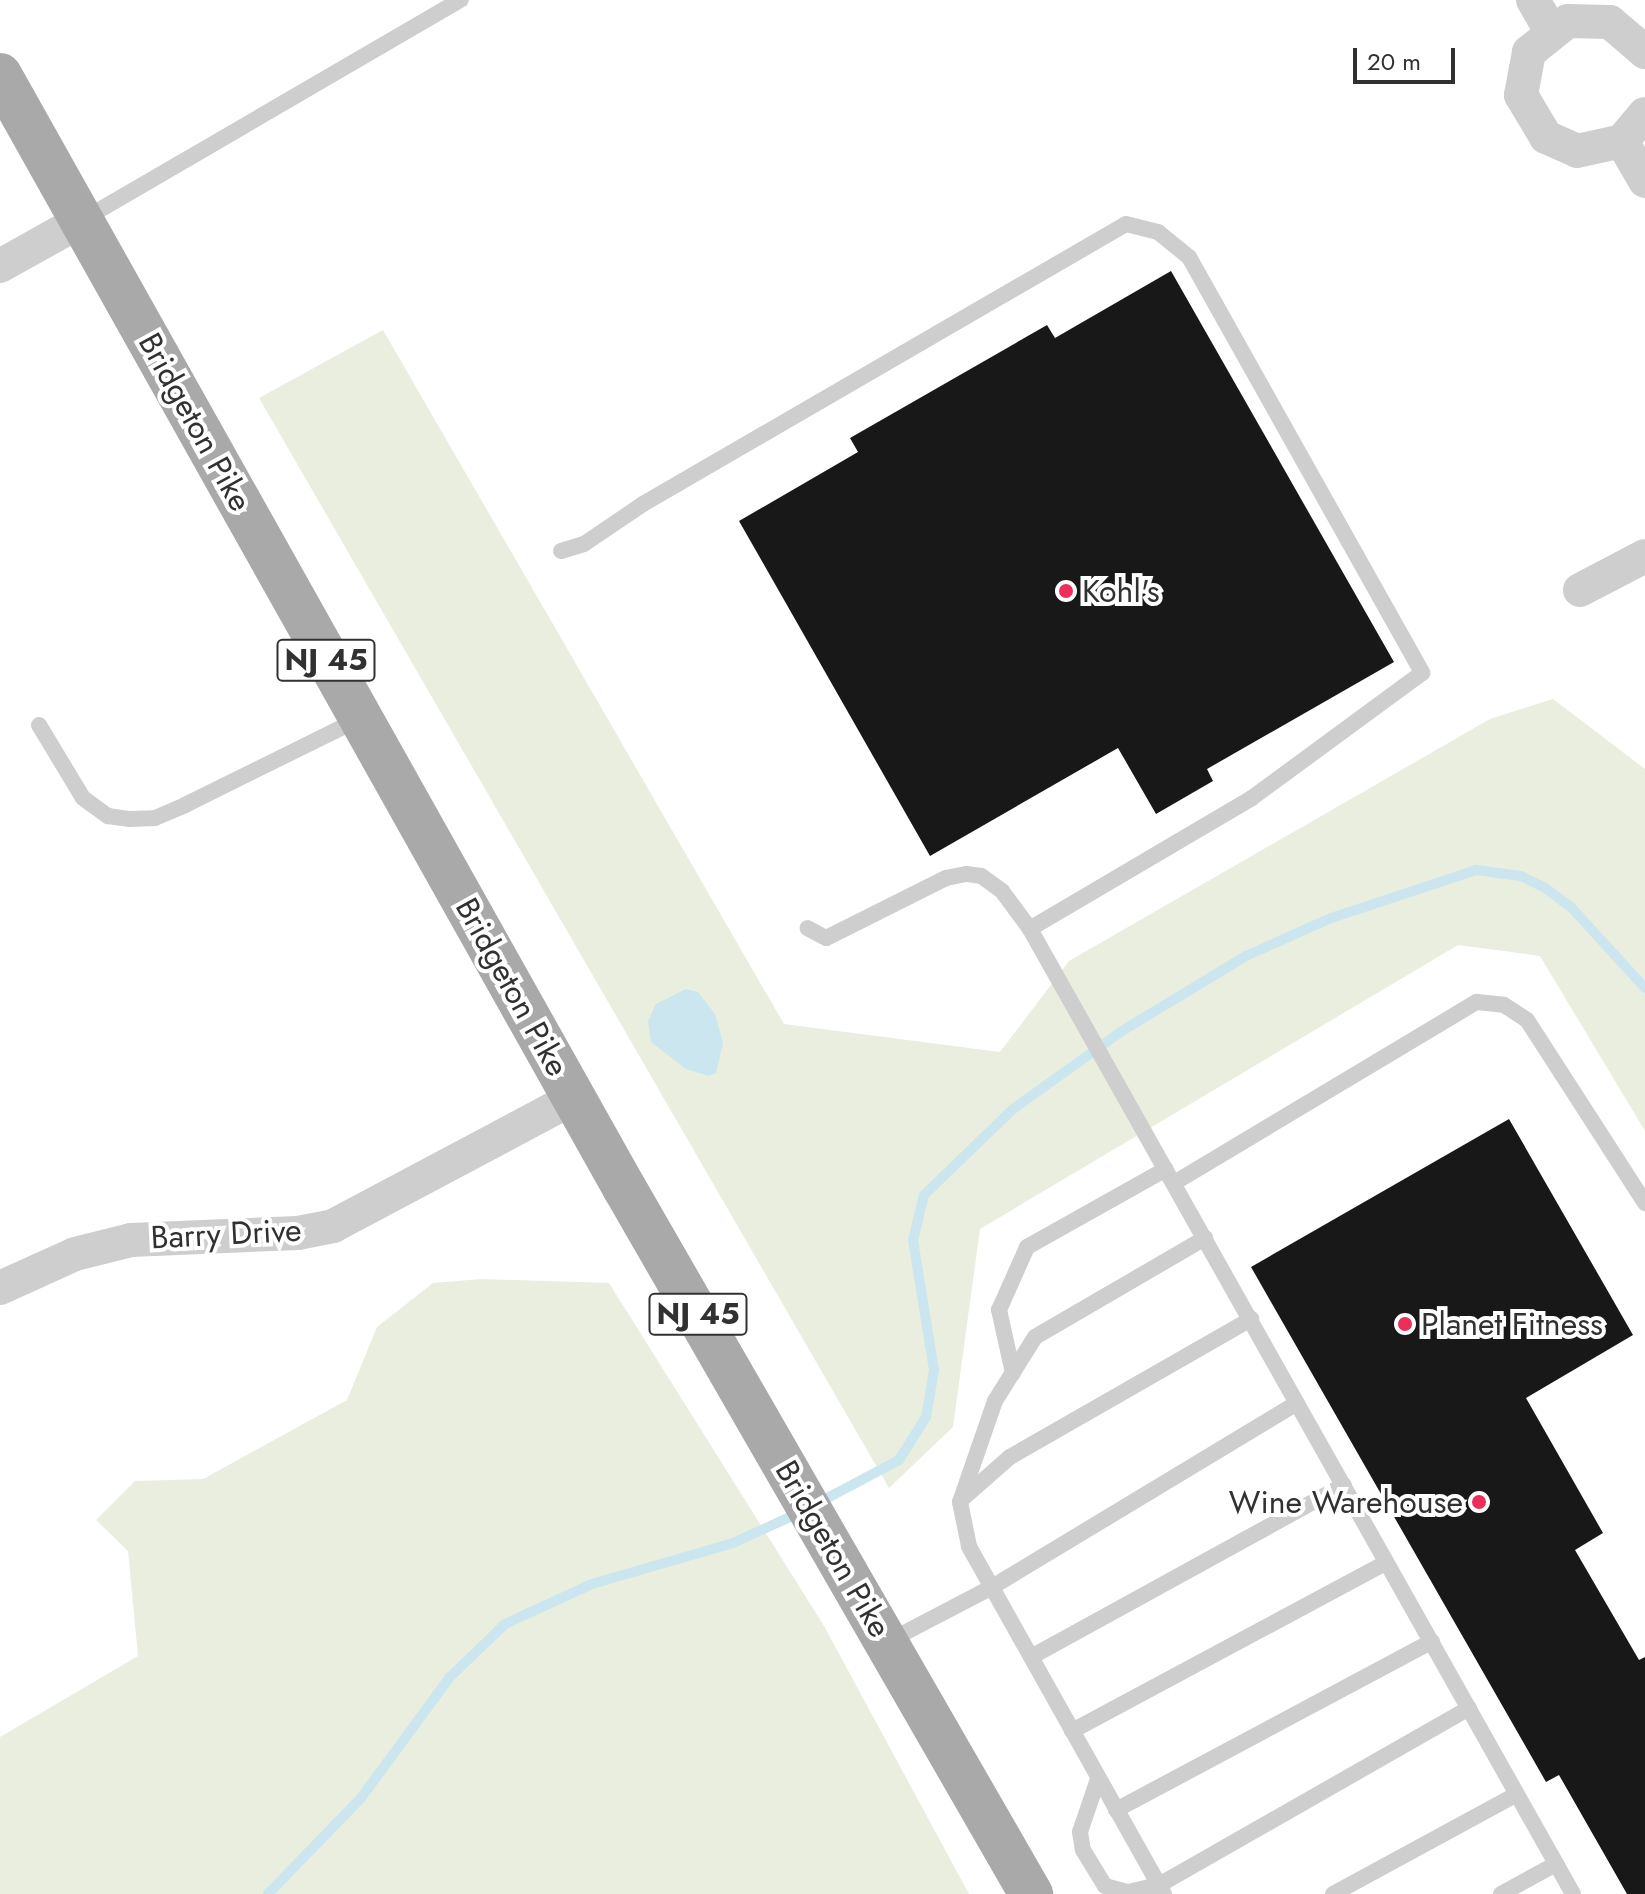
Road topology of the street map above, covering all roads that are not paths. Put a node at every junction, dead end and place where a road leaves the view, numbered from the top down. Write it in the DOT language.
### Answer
graph roads {
  1 [pos="461,0"];
  2 [pos="1533,0"];
  3 [pos="1550,30"];
  4 [pos="1645,52"];
  5 [pos="0,75"];
  6 [pos="1645,114"];
  7 [pos="1622,141"];
  8 [pos="1645,181"];
  9 [pos="84,219"];
  10 [pos="0,266"];
  11 [pos="561,551"];
  12 [pos="1645,556"];
  13 [pos="1580,590"];
  14 [pos="360,719"];
  15 [pos="39,725"];
  16 [pos="807,928"];
  17 [pos="1030,929"];
  18 [pos="574,1098"];
  19 [pos="1170,1176"];
  20 [pos="1645,1203"];
  21 [pos="1205,1238"];
  22 [pos="0,1288"];
  23 [pos="1251,1319"];
  24 [pos="1013,1373"];
  25 [pos="1297,1403"];
  26 [pos="1344,1485"];
  27 [pos="960,1502"];
  28 [pos="1385,1563"];
  29 [pos="992,1587"];
  30 [pos="1432,1641"];
  31 [pos="887,1642"];
  32 [pos="1031,1657"];
  33 [pos="1469,1708"];
  34 [pos="1072,1731"];
  35 [pos="1098,1779"];
  36 [pos="1517,1794"];
  37 [pos="1116,1810"];
  38 [pos="1556,1864"];
  39 [pos="1162,1889"];
  40 [pos="1031,1894"];
  41 [pos="1333,1894"];
  42 [pos="1501,1894"];
  43 [pos="1573,1894"];
  1 -- 9 [label="lane"];
  2 -- 3 [label="street"];
  3 -- 4 [label="street"];
  3 -- 7 [label="street"];
  5 -- 9 [label="main road, Bridgeton Pike / NJ 45"];
  6 -- 7 [label="street"];
  7 -- 8 [label="street"];
  9 -- 10 [label="street"];
  9 -- 14 [label="main road, Bridgeton Pike / NJ 45"];
  11 -- 17 [label="lane"];
  12 -- 13 [label="street"];
  14 -- 15 [label="lane"];
  14 -- 18 [label="main road, Bridgeton Pike / NJ 45"];
  16 -- 17 [label="lane"];
  17 -- 19 [label="lane"];
  18 -- 22 [label="street, Barry Drive"];
  18 -- 31 [label="main road, Bridgeton Pike / NJ 45"];
  19 -- 20 [label="lane"];
  19 -- 21 [label="lane"];
  19 -- 24 [label="lane"];
  21 -- 23 [label="lane"];
  21 -- 24 [label="lane"];
  23 -- 25 [label="lane"];
  23 -- 27 [label="lane"];
  24 -- 27 [label="lane"];
  25 -- 26 [label="lane"];
  25 -- 29 [label="lane"];
  26 -- 28 [label="lane"];
  26 -- 32 [label="lane"];
  27 -- 29 [label="lane"];
  28 -- 30 [label="lane"];
  28 -- 34 [label="lane"];
  29 -- 31 [label="lane"];
  29 -- 32 [label="lane"];
  30 -- 33 [label="lane"];
  30 -- 37 [label="lane"];
  31 -- 40 [label="main road, Bridgeton Pike / NJ 45"];
  32 -- 34 [label="lane"];
  33 -- 36 [label="lane"];
  33 -- 39 [label="lane"];
  34 -- 35 [label="lane"];
  35 -- 37 [label="lane"];
  35 -- 39 [label="lane"];
  36 -- 38 [label="lane"];
  36 -- 41 [label="lane"];
  37 -- 39 [label="lane"];
  38 -- 42 [label="lane"];
  38 -- 43 [label="lane"];
}
